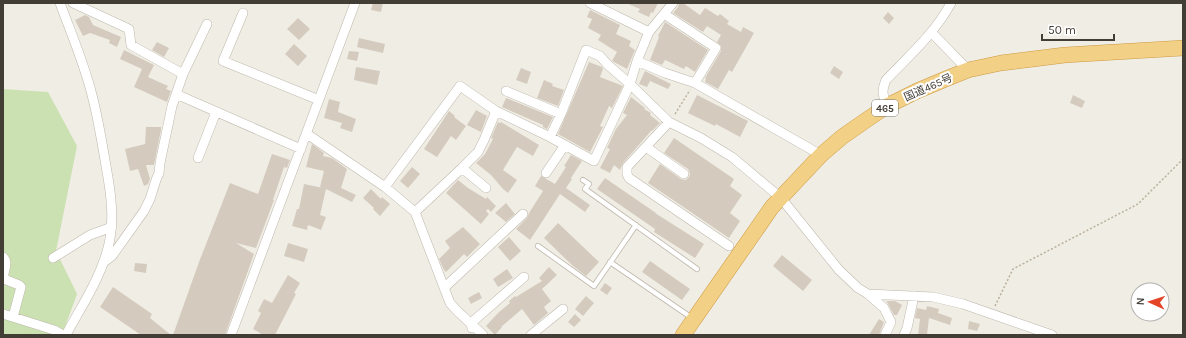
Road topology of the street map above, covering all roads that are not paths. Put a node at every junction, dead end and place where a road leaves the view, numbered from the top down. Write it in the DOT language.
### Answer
graph roads {
  1 [pos="60,3"];
  2 [pos="73,3"];
  3 [pos="355,3"];
  4 [pos="590,3"];
  5 [pos="673,3"];
  6 [pos="951,3"];
  7 [pos="603,6"];
  8 [pos="243,13"];
  9 [pos="664,14"];
  10 [pos="207,24"];
  11 [pos="649,32"];
  12 [pos="932,33"];
  13 [pos="1183,48"];
  14 [pos="637,61"];
  15 [pos="968,70"];
  16 [pos="183,74"];
  17 [pos="695,83"];
  18 [pos="630,84"];
  19 [pos="506,91"];
  20 [pos="176,94"];
  21 [pos="319,100"];
  22 [pos="887,106"];
  23 [pos="496,111"];
  24 [pos="216,112"];
  25 [pos="561,114"];
  26 [pos="669,122"];
  27 [pos="307,134"];
  28 [pos="550,137"];
  29 [pos="564,145"];
  30 [pos="646,147"];
  31 [pos="301,149"];
  32 [pos="821,155"];
  33 [pos="198,158"];
  34 [pos="462,168"];
  35 [pos="546,173"];
  36 [pos="684,174"];
  37 [pos="583,180"];
  38 [pos="385,187"];
  39 [pos="486,188"];
  40 [pos="781,198"];
  41 [pos="415,212"];
  42 [pos="523,214"];
  43 [pos="636,225"];
  44 [pos="112,227"];
  45 [pos="538,246"];
  46 [pos="729,246"];
  47 [pos="3,258"];
  48 [pos="53,258"];
  49 [pos="104,262"];
  50 [pos="610,262"];
  51 [pos="697,269"];
  52 [pos="524,277"];
  53 [pos="444,288"];
  54 [pos="868,294"];
  55 [pos="914,296"];
  56 [pos="563,309"];
  57 [pos="6,317"];
  58 [pos="694,319"];
  59 [pos="471,323"];
  60 [pos="63,335"];
  61 [pos="66,335"];
  62 [pos="231,335"];
  63 [pos="474,335"];
  64 [pos="483,335"];
  65 [pos="531,335"];
  66 [pos="683,335"];
  67 [pos="885,335"];
  68 [pos="904,335"];
  69 [pos="1052,335"];
  1 -- 44 [label="street"];
  2 -- 16 [label="street"];
  3 -- 21 [label="street"];
  4 -- 7 [label="street"];
  5 -- 9 [label="street"];
  6 -- 12 [label="street"];
  7 -- 11 [label="street"];
  8 -- 21 [label="street"];
  9 -- 11 [label="street"];
  9 -- 17 [label="street"];
  10 -- 16 [label="street"];
  11 -- 14 [label="street"];
  12 -- 15 [label="street"];
  12 -- 22 [label="street"];
  13 -- 15 [label="highway, 国道465号 / 465"];
  14 -- 17 [label="street"];
  14 -- 18 [label="street"];
  15 -- 22 [label="highway, 国道465号 / 465"];
  16 -- 20 [label="street"];
  17 -- 32 [label="street"];
  18 -- 25 [label="street"];
  18 -- 26 [label="street"];
  18 -- 29 [label="street"];
  19 -- 25 [label="street"];
  20 -- 24 [label="street"];
  20 -- 49 [label="street"];
  21 -- 27 [label="street"];
  22 -- 32 [label="highway, 国道465号 / 465"];
  23 -- 28 [label="street"];
  23 -- 34 [label="street"];
  23 -- 38 [label="street"];
  24 -- 31 [label="street"];
  24 -- 33 [label="street"];
  25 -- 28 [label="street"];
  26 -- 30 [label="street"];
  26 -- 40 [label="street"];
  27 -- 31 [label="street"];
  27 -- 38 [label="street"];
  28 -- 29 [label="street"];
  29 -- 35 [label="street"];
  30 -- 36 [label="street"];
  30 -- 46 [label="street"];
  31 -- 62 [label="street"];
  32 -- 40 [label="highway, 国道465号 / 465"];
  34 -- 39 [label="street"];
  34 -- 41 [label="street"];
  37 -- 43 [label="lane"];
  38 -- 41 [label="street"];
  40 -- 54 [label="street"];
  40 -- 58 [label="highway, 国道465号 / 465"];
  41 -- 53 [label="street"];
  42 -- 53 [label="street"];
  43 -- 50 [label="lane"];
  43 -- 51 [label="lane"];
  44 -- 48 [label="street"];
  44 -- 49 [label="street"];
  45 -- 50 [label="lane"];
  47 -- 57 [label="street"];
  49 -- 61 [label="street"];
  50 -- 58 [label="lane"];
  52 -- 59 [label="street"];
  53 -- 59 [label="street"];
  54 -- 55 [label="street"];
  54 -- 67 [label="street"];
  55 -- 68 [label="street"];
  55 -- 69 [label="street"];
  56 -- 65 [label="street"];
  57 -- 60 [label="street"];
  58 -- 66 [label="highway, 国道465号 / 465"];
  59 -- 63 [label="street"];
  59 -- 64 [label="street"];
}
